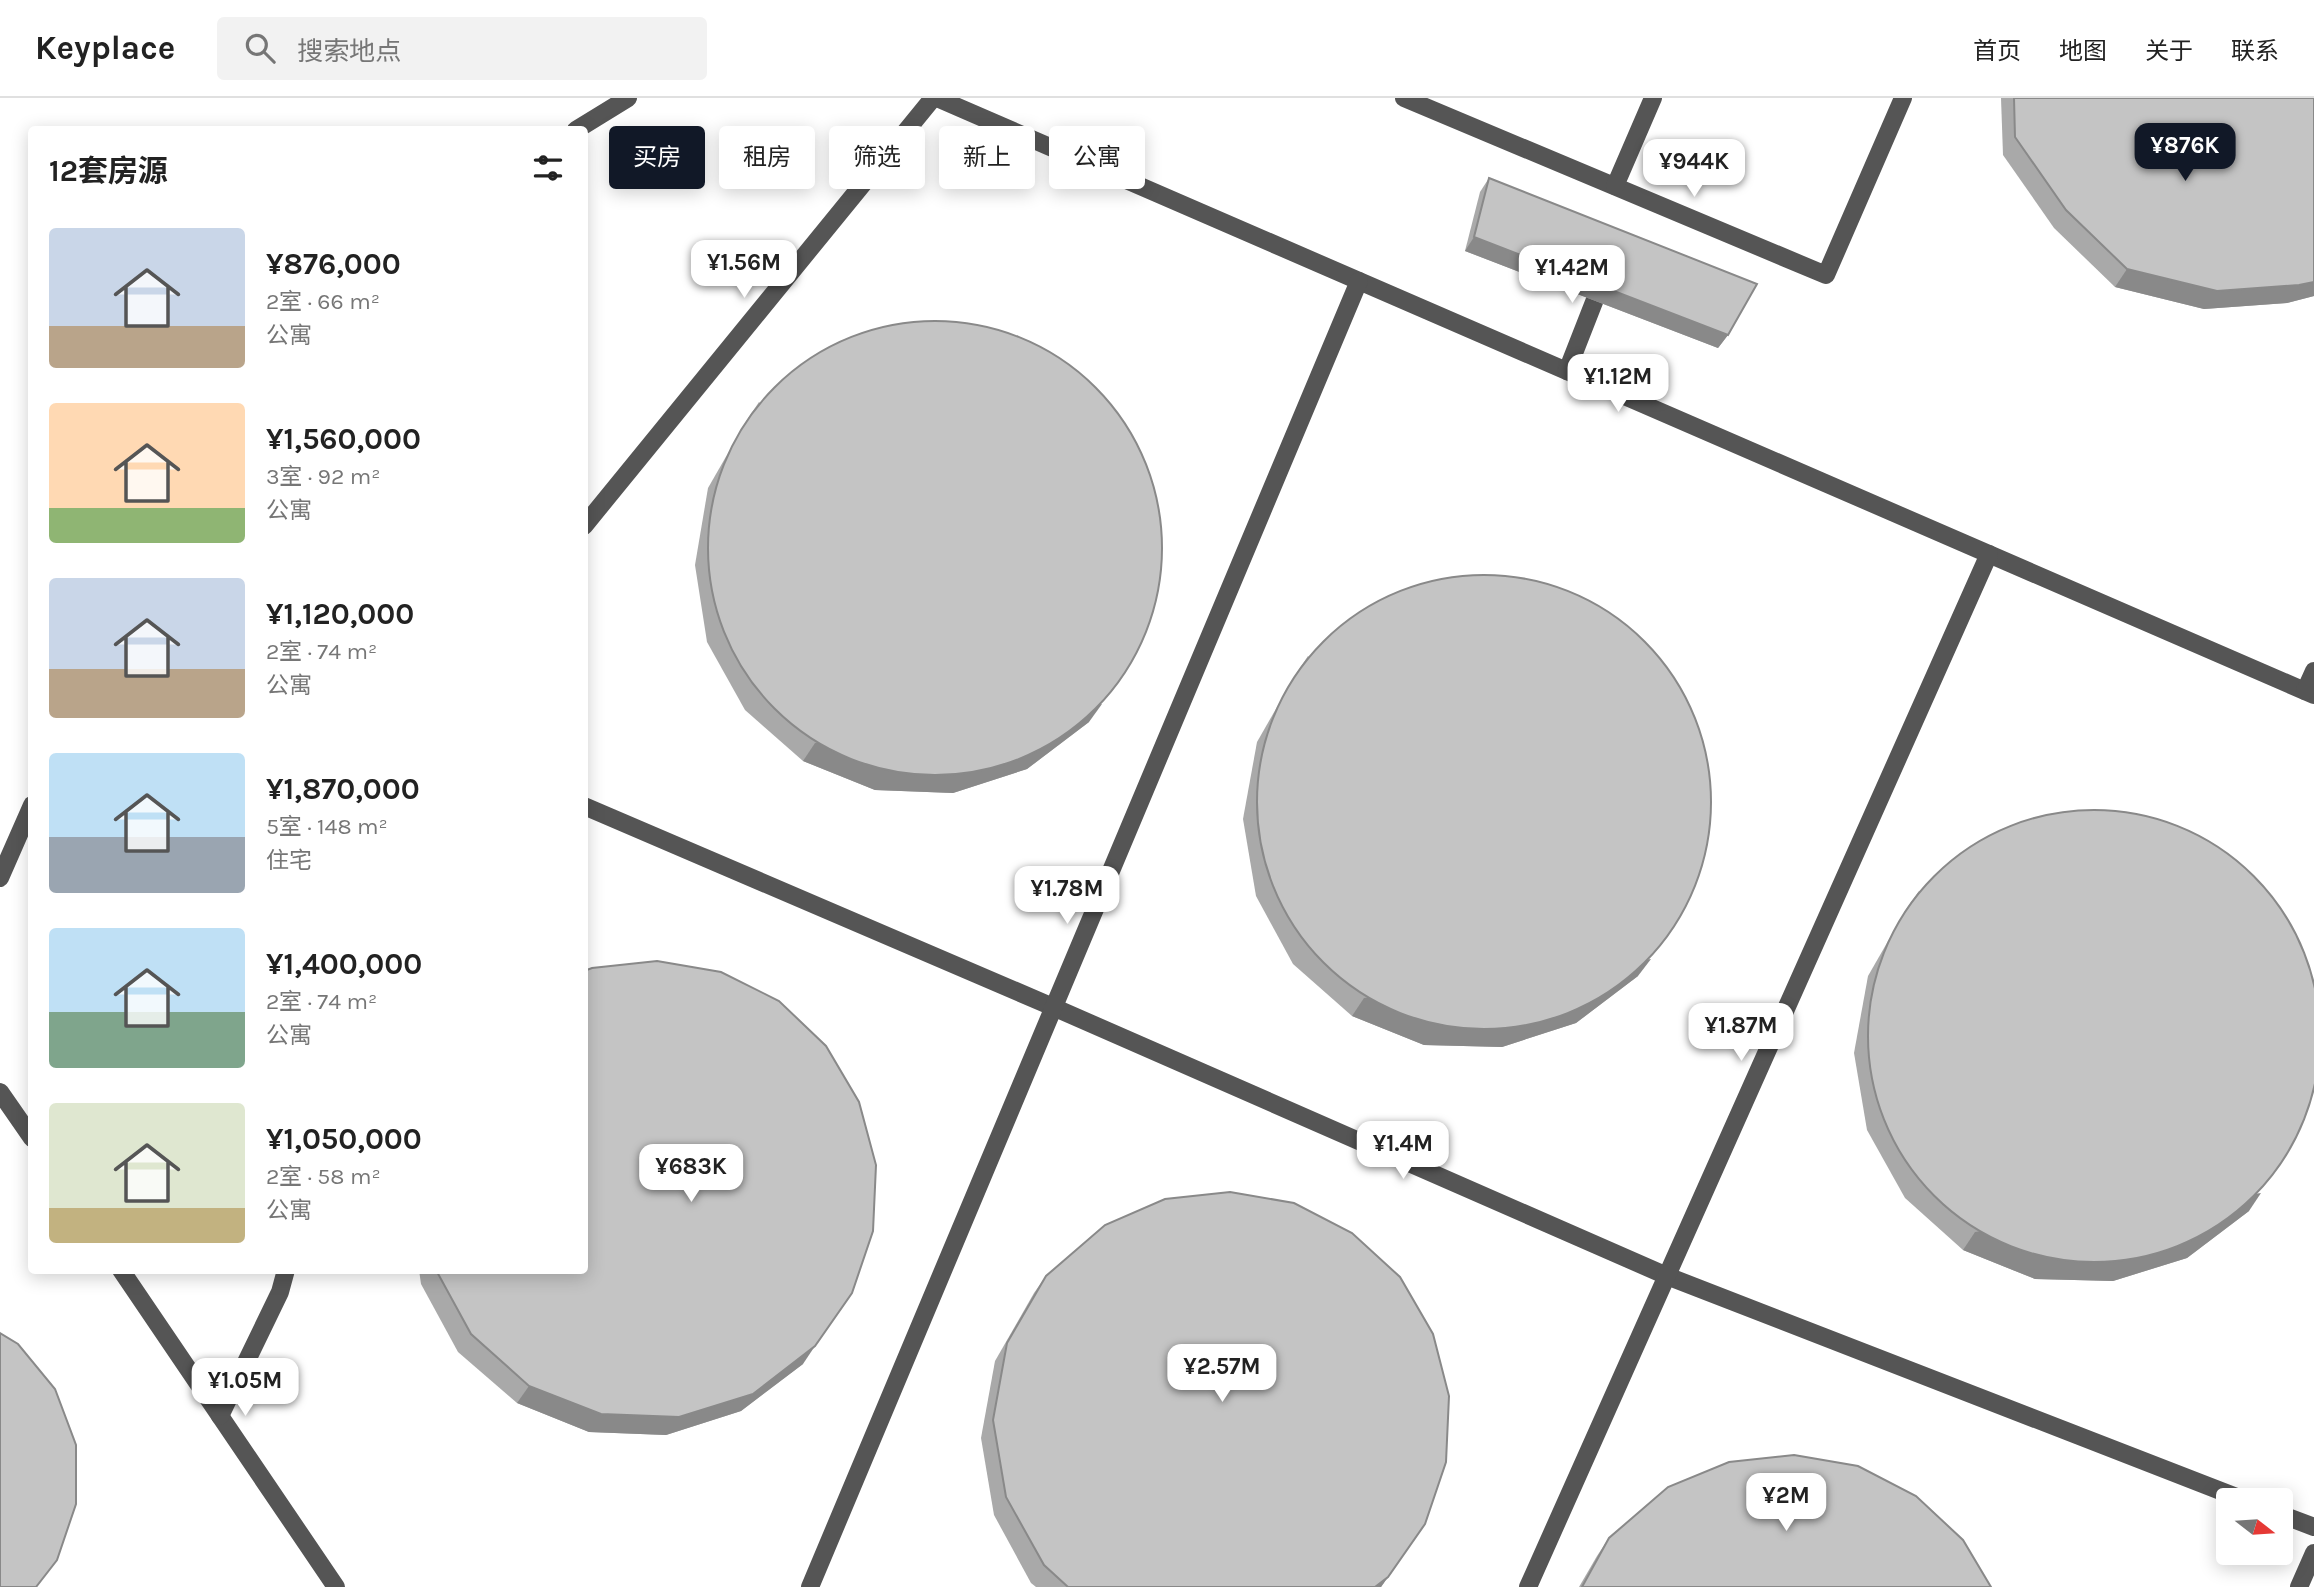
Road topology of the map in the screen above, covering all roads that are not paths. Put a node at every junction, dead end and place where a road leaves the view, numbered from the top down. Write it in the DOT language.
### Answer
graph roads {
  1 [pos="628,98"];
  2 [pos="935,98"];
  3 [pos="1404,98"];
  4 [pos="1653,98"];
  5 [pos="1903,98"];
  6 [pos="582,126"];
  7 [pos="1615,186"];
  8 [pos="1605,273"];
  9 [pos="1359,281"];
  10 [pos="1567,371"];
  11 [pos="588,521"];
  12 [pos="1989,554"];
  13 [pos="2314,671"];
  14 [pos="2309,693"];
  15 [pos="588,808"];
  16 [pos="28,813"];
  17 [pos="0,878"];
  18 [pos="1053,1007"];
  19 [pos="0,1092"];
  20 [pos="28,1132"];
  21 [pos="124,1274"];
  22 [pos="285,1274"];
  23 [pos="1667,1276"];
  24 [pos="220,1416"];
  25 [pos="2216,1489"];
  26 [pos="2293,1519"];
  27 [pos="2314,1527"];
  28 [pos="2314,1553"];
  29 [pos="336,1587"];
  30 [pos="810,1587"];
  31 [pos="1528,1587"];
  32 [pos="2299,1587"];
  1 -- 6 [label="street"];
  2 -- 9 [label="street"];
  2 -- 11 [label="street"];
  3 -- 7 [label="street"];
  4 -- 7 [label="street"];
  5 -- 7 [label="street"];
  8 -- 10 [label="street"];
  9 -- 10 [label="street"];
  9 -- 18 [label="street"];
  10 -- 12 [label="street"];
  12 -- 14 [label="street"];
  12 -- 23 [label="street"];
  13 -- 14 [label="street"];
  15 -- 18 [label="street"];
  16 -- 17 [label="street"];
  18 -- 23 [label="street"];
  18 -- 30 [label="street"];
  19 -- 20 [label="street"];
  21 -- 24 [label="street"];
  22 -- 24 [label="street"];
  23 -- 25 [label="street"];
  23 -- 31 [label="street"];
  24 -- 29 [label="street"];
  26 -- 27 [label="street"];
  28 -- 32 [label="street"];
}
